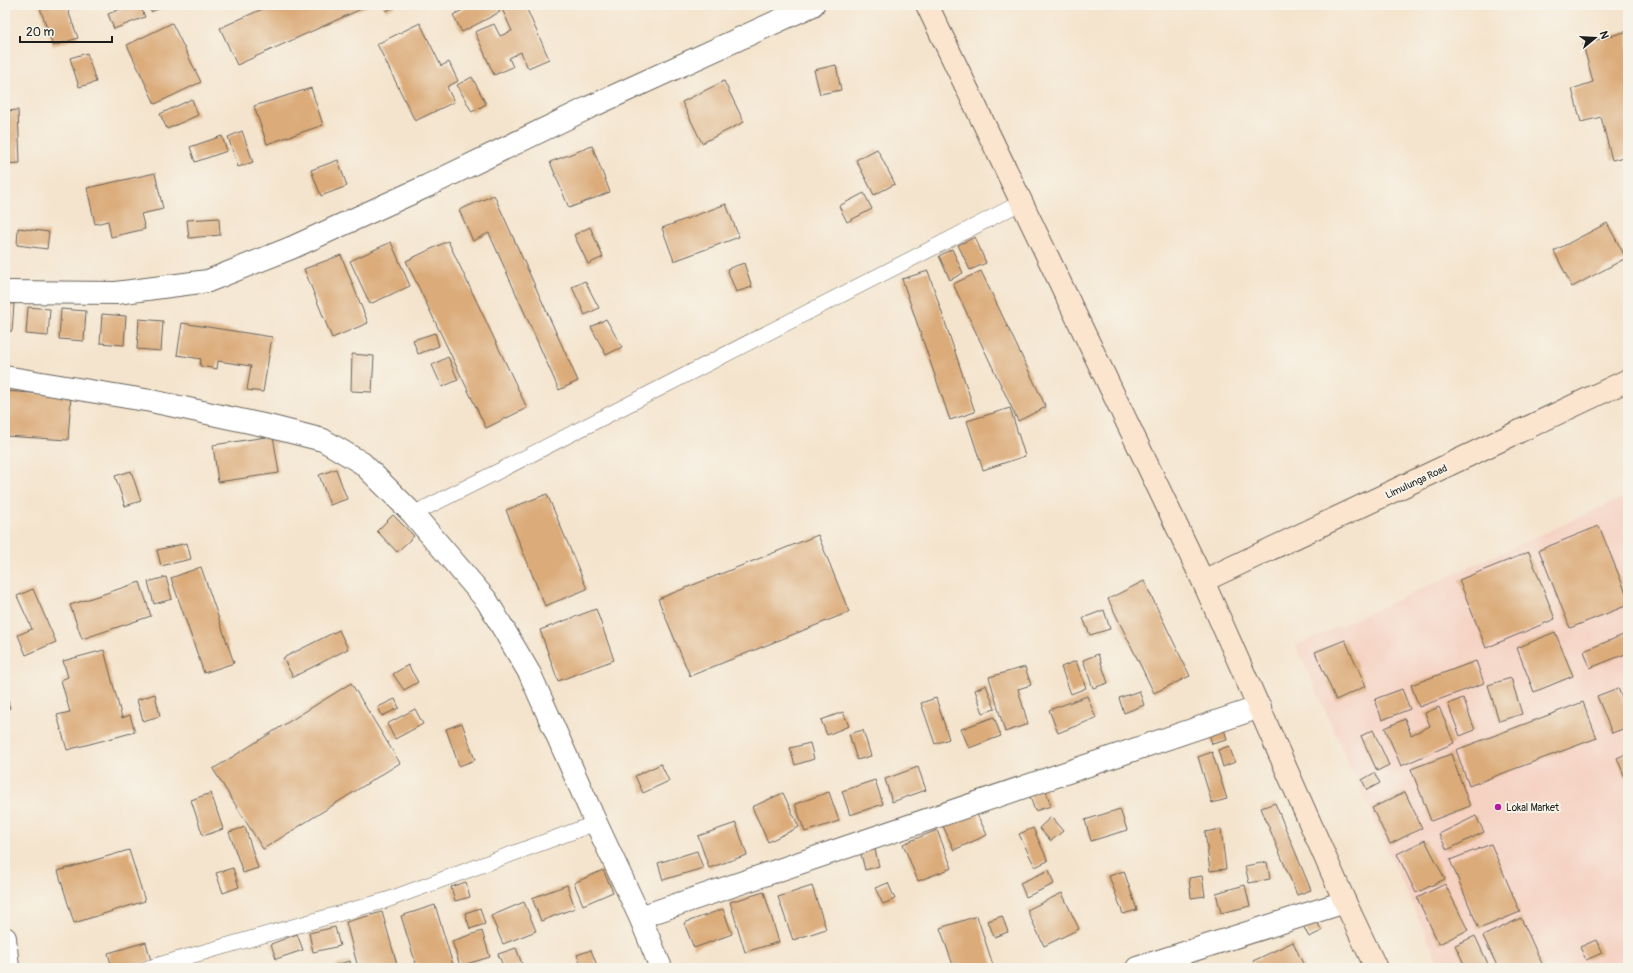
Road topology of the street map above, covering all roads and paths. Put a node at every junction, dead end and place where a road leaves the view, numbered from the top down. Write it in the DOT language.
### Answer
graph roads {
  1 [pos="813,5"];
  2 [pos="927,5"];
  3 [pos="1022,202"];
  4 [pos="5,292"];
  5 [pos="5,377"];
  6 [pos="1628,380"];
  7 [pos="413,514"];
  8 [pos="1203,581"];
  9 [pos="1260,707"];
  10 [pos="596,823"];
  11 [pos="1345,902"];
  12 [pos="640,917"];
  13 [pos="5,938"];
  14 [pos="8,968"];
  15 [pos="148,968"];
  16 [pos="661,968"];
  17 [pos="1137,968"];
  18 [pos="1376,968"];
  1 -- 4 [label="street"];
  2 -- 3 [label="main road"];
  3 -- 7 [label="lane"];
  3 -- 8 [label="main road"];
  5 -- 7 [label="street"];
  6 -- 8 [label="main road, Limulunga Road"];
  7 -- 10 [label="street"];
  8 -- 9 [label="main road"];
  9 -- 11 [label="main road"];
  9 -- 12 [label="street"];
  10 -- 12 [label="street"];
  10 -- 15 [label="lane"];
  11 -- 17 [label="street"];
  11 -- 18 [label="main road"];
  12 -- 16 [label="street"];
  13 -- 14 [label="street"];
}
